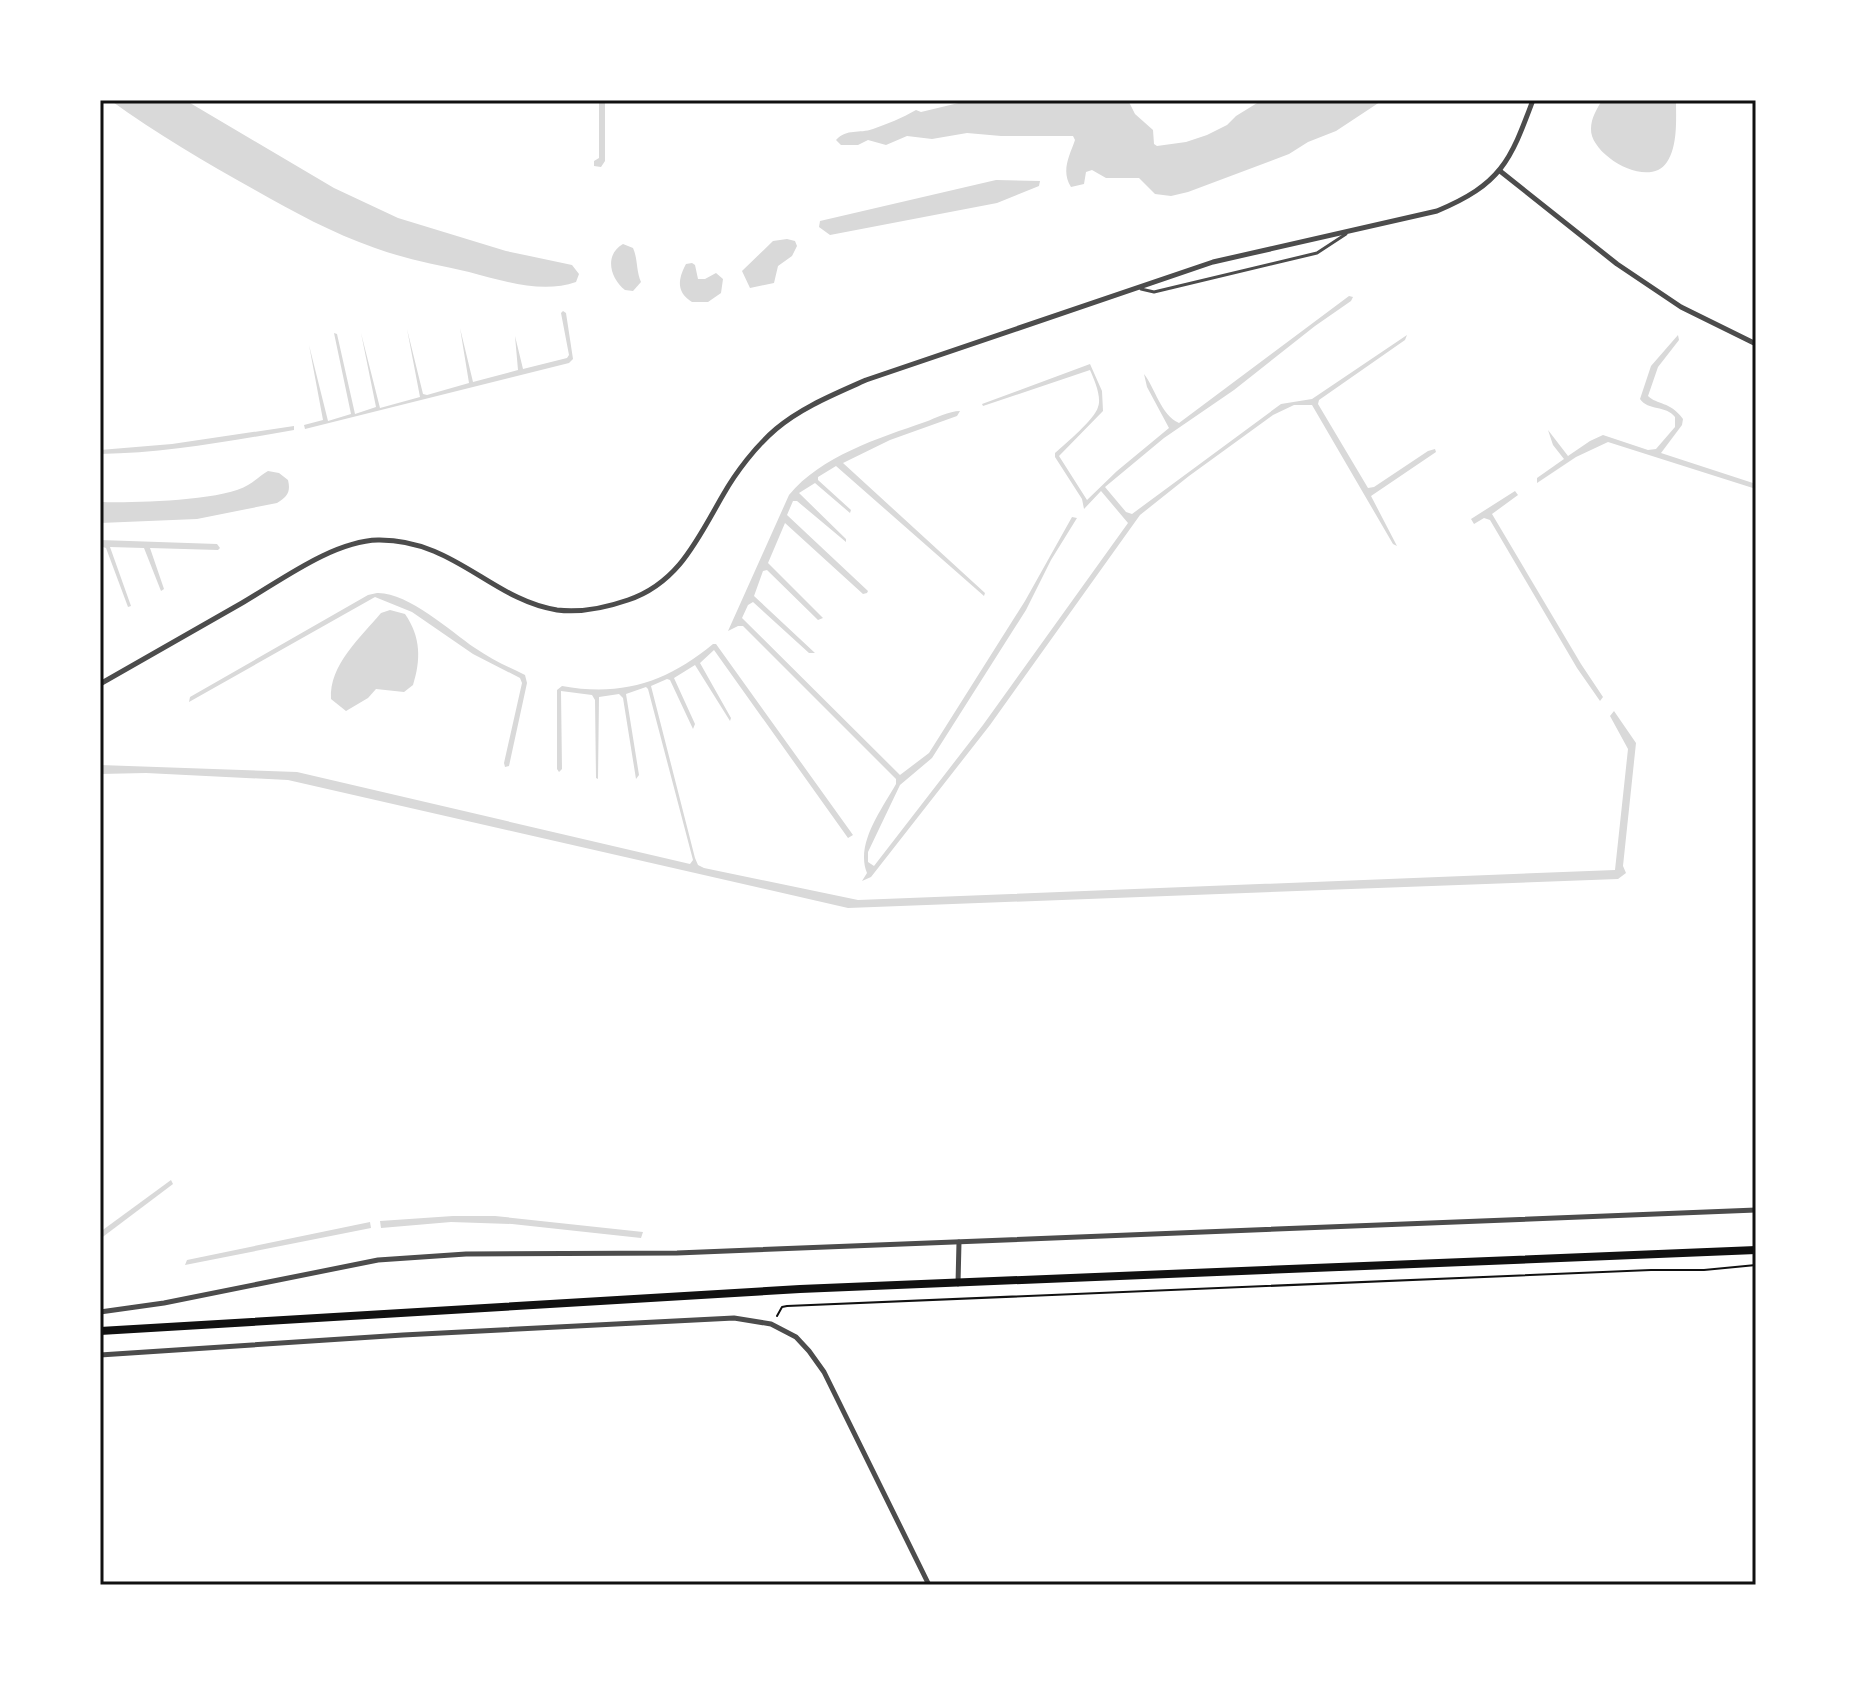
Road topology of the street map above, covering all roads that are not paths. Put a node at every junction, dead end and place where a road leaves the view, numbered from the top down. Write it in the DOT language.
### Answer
graph roads {
  1 [pos="1533,100"];
  2 [pos="1500,171"];
  3 [pos="1353,229"];
  4 [pos="1138,287"];
  5 [pos="1756,344"];
  6 [pos="100,684"];
  7 [pos="1756,1210"];
  8 [pos="959,1242"];
  9 [pos="1756,1250"];
  10 [pos="958,1284"];
  11 [pos="100,1312"];
  12 [pos="100,1331"];
  13 [pos="100,1355"];
  14 [pos="929,1585"];
  1 -- 2 [label="street"];
  2 -- 3 [label="street"];
  2 -- 5 [label="street"];
  3 -- 4 [label="street"];
  3 -- 4 [label="lane"];
  4 -- 6 [label="street"];
  7 -- 8 [label="street"];
  8 -- 10 [label="street"];
  8 -- 11 [label="street"];
  9 -- 10 [label="main road"];
  10 -- 12 [label="main road"];
  13 -- 14 [label="street"];
}
